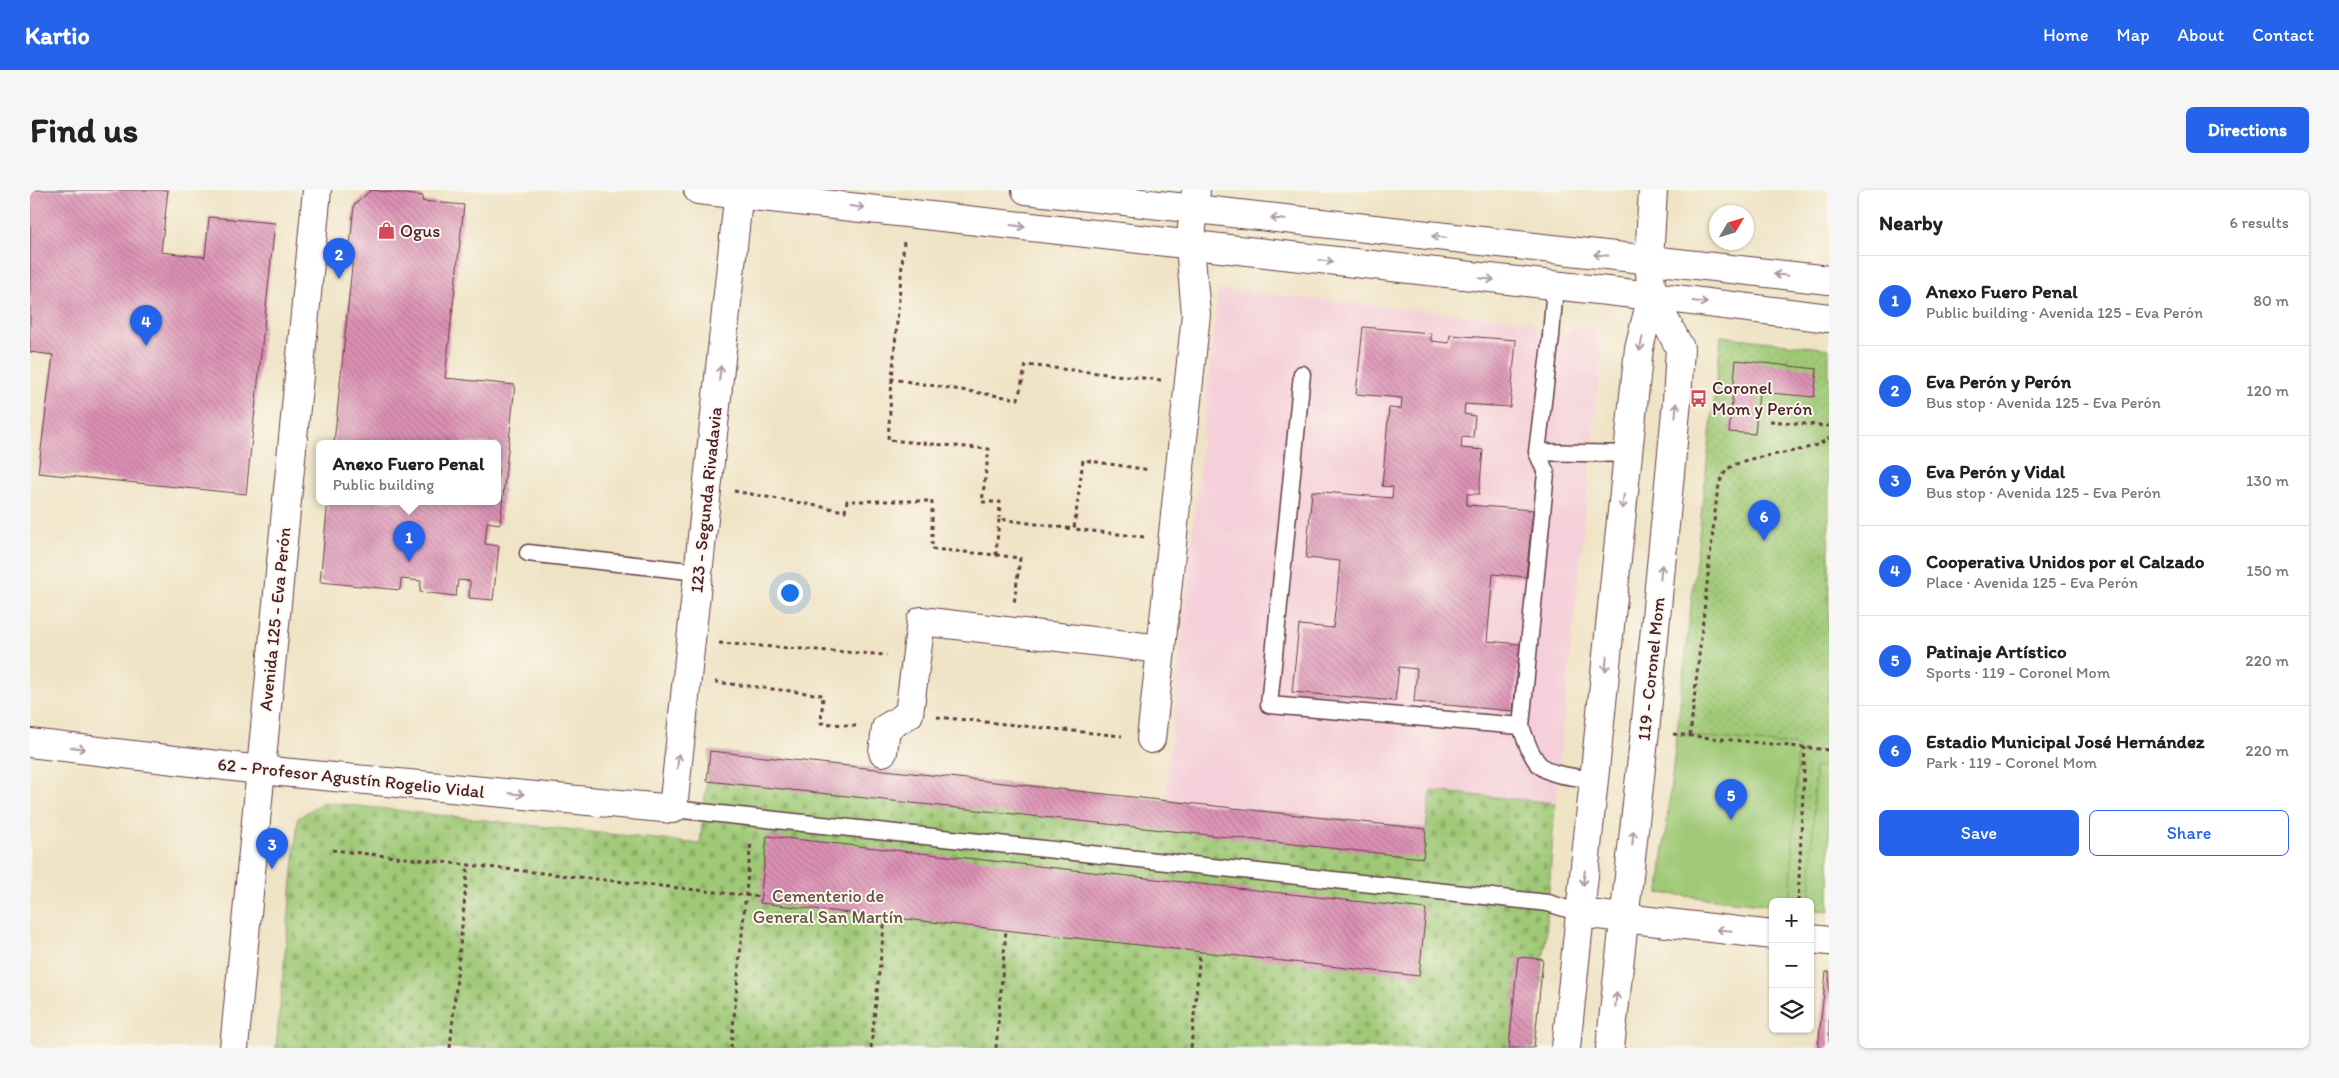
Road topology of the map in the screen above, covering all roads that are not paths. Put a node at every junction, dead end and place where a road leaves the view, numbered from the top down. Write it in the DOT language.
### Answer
graph roads {
  1 [pos="317,190"];
  2 [pos="698,190"];
  3 [pos="1026,190"];
  4 [pos="1654,190"];
  5 [pos="739,192"];
  6 [pos="1195,200"];
  7 [pos="1190,246"];
  8 [pos="1649,260"];
  9 [pos="1829,280"];
  10 [pos="1555,286"];
  11 [pos="1652,296"];
  12 [pos="1829,318"];
  13 [pos="1302,374"];
  14 [pos="1537,452"];
  15 [pos="1628,454"];
  16 [pos="528,553"];
  17 [pos="698,572"];
  18 [pos="1161,649"];
  19 [pos="1521,726"];
  20 [pos="893,731"];
  21 [pos="1151,739"];
  22 [pos="30,743"];
  23 [pos="260,770"];
  24 [pos="1594,780"];
  25 [pos="673,809"];
  26 [pos="1580,913"];
  27 [pos="1624,919"];
  28 [pos="1769,935"];
  29 [pos="1814,939"];
  30 [pos="1829,941"];
  31 [pos="234,1048"];
  32 [pos="1566,1048"];
  33 [pos="1610,1048"];
  1 -- 23 [label="main road, Avenida 125 - Eva Perón"];
  2 -- 5 [label="main road"];
  3 -- 6 [label="main road"];
  4 -- 8 [label="main road, 119 - Coronel Mom"];
  5 -- 7 [label="main road, one-way"];
  17 -- 5 [label="main road, 123 - Segunda Rivadavia, one-way"];
  6 -- 7 [label="main road"];
  8 -- 6 [label="main road, one-way"];
  7 -- 10 [label="main road, one-way"];
  7 -- 18 [label="main road"];
  9 -- 8 [label="main road, one-way"];
  8 -- 11 [label="main road, 119 - Coronel Mom"];
  10 -- 11 [label="main road"];
  10 -- 14 [label="lane"];
  11 -- 12 [label="main road, one-way"];
  11 -- 15 [label="main road, 119 - Coronel Mom, one-way"];
  27 -- 11 [label="main road, 119 - Coronel Mom, one-way"];
  13 -- 19 [label="lane"];
  14 -- 15 [label="lane"];
  14 -- 19 [label="lane"];
  15 -- 24 [label="main road, 119 - Coronel Mom, one-way"];
  16 -- 17 [label="lane"];
  25 -- 17 [label="main road, 123 - Segunda Rivadavia, one-way"];
  18 -- 20 [label="main road"];
  18 -- 21 [label="main road"];
  19 -- 24 [label="lane"];
  22 -- 23 [label="main road, 62 - Profesor Agustín Rogelio Vidal, one-way"];
  23 -- 25 [label="main road, 62 - Profesor Agustín Rogelio Vidal, one-way"];
  23 -- 31 [label="main road, Avenida 125 - Eva Perón"];
  24 -- 26 [label="main road, 119 - Coronel Mom, one-way"];
  25 -- 26 [label="lane"];
  26 -- 27 [label="main road"];
  26 -- 32 [label="main road, 119 - Coronel Mom"];
  28 -- 27 [label="main road, one-way"];
  33 -- 27 [label="main road, 119 - Coronel Mom, one-way"];
  29 -- 30 [label="main road"];
}
